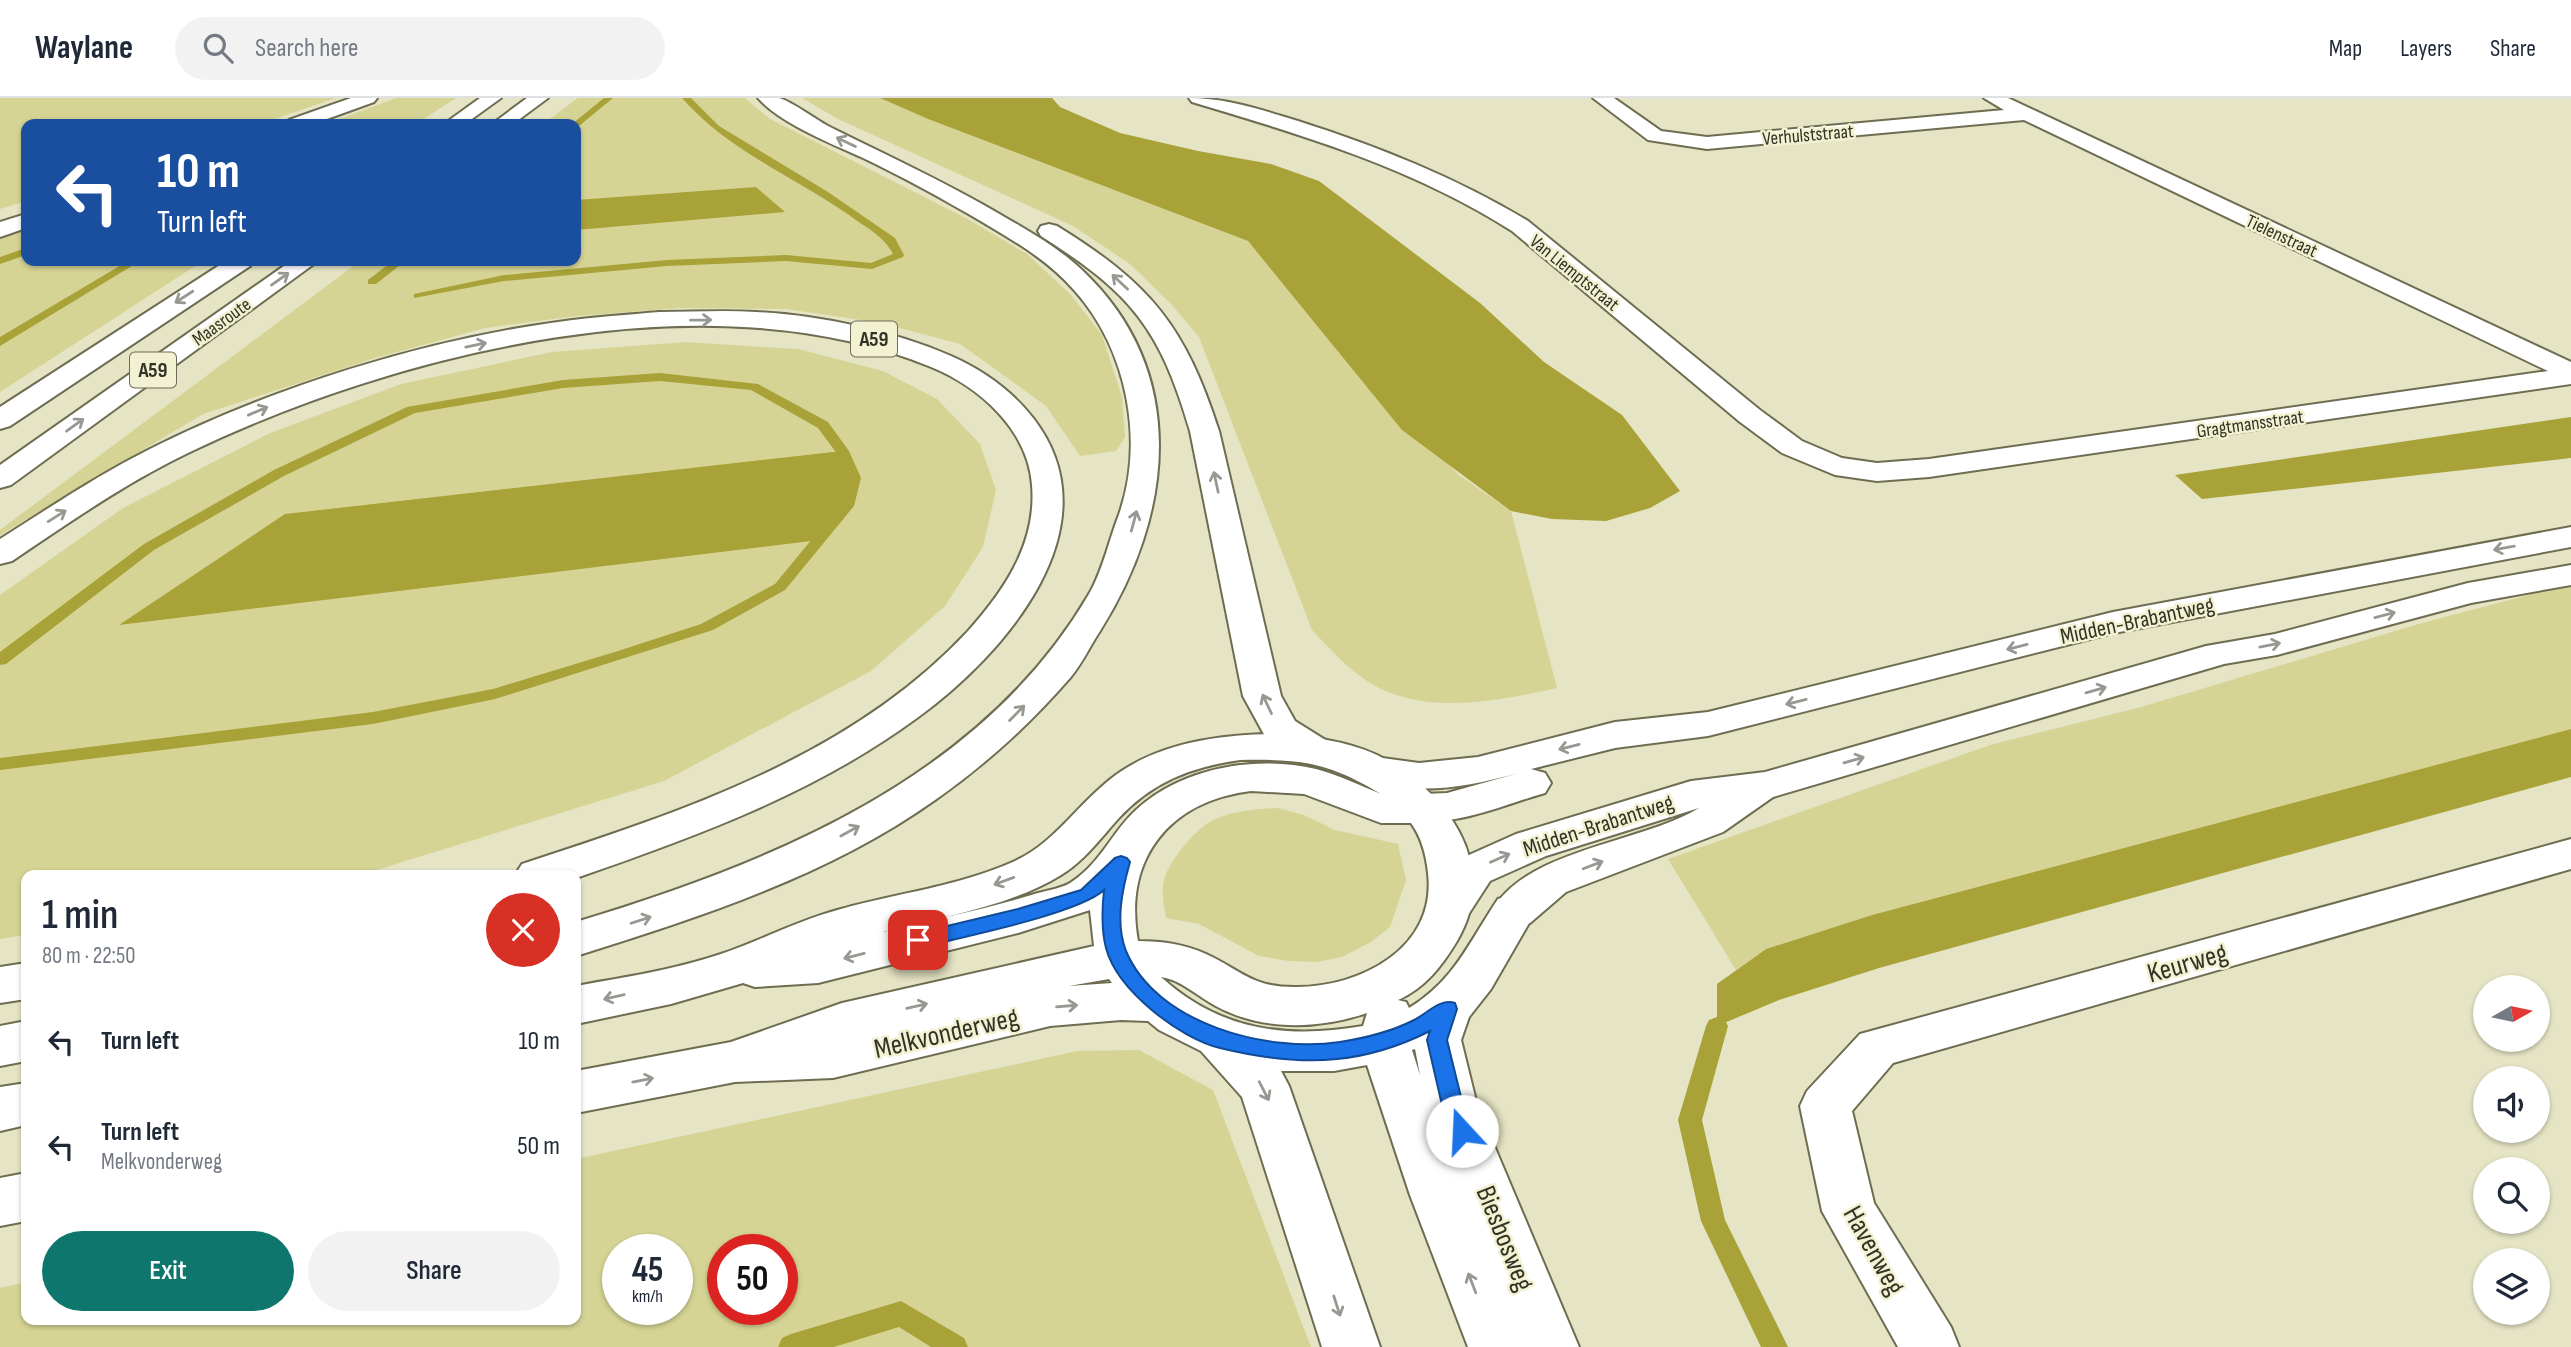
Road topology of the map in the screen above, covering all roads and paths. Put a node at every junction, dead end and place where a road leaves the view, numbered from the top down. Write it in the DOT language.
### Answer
graph roads {
  1 [pos="369,98"];
  2 [pos="492,98"];
  3 [pos="539,98"];
  4 [pos="767,98"];
  5 [pos="1198,98"];
  6 [pos="1602,98"];
  7 [pos="1993,98"];
  8 [pos="2026,114"];
  9 [pos="310,119"];
  10 [pos="460,119"];
  11 [pos="508,119"];
  12 [pos="908,172"];
  13 [pos="21,214"];
  14 [pos="0,220"];
  15 [pos="21,223"];
  16 [pos="0,230"];
  17 [pos="234,266"];
  18 [pos="299,266"];
  19 [pos="2571,374"];
  20 [pos="0,420"];
  21 [pos="1929,468"];
  22 [pos="0,479"];
  23 [pos="2571,537"];
  24 [pos="0,554"];
  25 [pos="2571,575"];
  26 [pos="1708,724"];
  27 [pos="1313,750"];
  28 [pos="1375,770"];
  29 [pos="1765,786"];
  30 [pos="1423,808"];
  31 [pos="2571,854"];
  32 [pos="1121,862"];
  33 [pos="552,870"];
  34 [pos="1452,903"];
  35 [pos="581,938"];
  36 [pos="1122,960"];
  37 [pos="728,970"];
  38 [pos="1408,973"];
  39 [pos="21,982"];
  40 [pos="0,985"];
  41 [pos="1156,1002"];
  42 [pos="581,1004"];
  43 [pos="1448,1009"];
  44 [pos="1220,1040"];
  45 [pos="1385,1040"];
  46 [pos="21,1042"];
  47 [pos="0,1046"];
  48 [pos="736,1062"];
  49 [pos="581,1091"];
  50 [pos="21,1105"];
  51 [pos="1825,1106"];
  52 [pos="0,1109"];
  53 [pos="21,1198"];
  54 [pos="0,1202"];
  55 [pos="1351,1347"];
  56 [pos="1497,1347"];
  57 [pos="1550,1347"];
  58 [pos="1930,1347"];
  1 -- 9 [label="main road"];
  2 -- 10 [label="main road"];
  3 -- 11 [label="main road"];
  12 -- 4 [label="main road, one-way"];
  5 -- 21 [label="main road, Van Liemptstraat"];
  6 -- 8 [label="main road, Verhulststraat"];
  7 -- 8 [label="main road, Tielenstraat"];
  8 -- 19 [label="main road, Tielenstraat"];
  27 -- 12 [label="main road, one-way"];
  35 -- 12 [label="main road, one-way"];
  13 -- 14 [label="main road"];
  15 -- 16 [label="main road"];
  17 -- 20 [label="main road, Maasroute / A59, one-way"];
  22 -- 18 [label="main road, Maasroute / A59, one-way"];
  19 -- 21 [label="main road, Gragtmansstraat"];
  23 -- 26 [label="main road, Midden-Brabantweg, one-way"];
  24 -- 33 [label="main road, A59, one-way"];
  29 -- 25 [label="main road, Midden-Brabantweg, one-way"];
  26 -- 28 [label="main road, Midden-Brabantweg, one-way"];
  26 -- 30 [label="main road, Midden-Brabantweg"];
  27 -- 28 [label="main road"];
  27 -- 37 [label="main road, one-way"];
  28 -- 30 [label="main road"];
  34 -- 29 [label="main road, Midden-Brabantweg, one-way"];
  43 -- 29 [label="main road, Midden-Brabantweg, one-way"];
  30 -- 32 [label="main road, Midden-Brabantweg"];
  30 -- 34 [label="main road"];
  31 -- 51 [label="main road, Keurweg"];
  32 -- 36 [label="main road"];
  32 -- 37 [label="main road, one-way"];
  34 -- 38 [label="main road"];
  36 -- 38 [label="main road, Melkvonderweg"];
  36 -- 41 [label="main road"];
  48 -- 36 [label="main road, Melkvonderweg, one-way"];
  37 -- 42 [label="main road, one-way"];
  38 -- 45 [label="main road"];
  39 -- 40 [label="main road"];
  41 -- 44 [label="main road"];
  48 -- 41 [label="main road, Melkvonderweg, one-way"];
  43 -- 45 [label="main road"];
  43 -- 57 [label="main road, Biesbosweg"];
  44 -- 45 [label="main road"];
  44 -- 55 [label="main road, one-way"];
  56 -- 45 [label="main road, Biesbosweg, one-way"];
  46 -- 47 [label="main road"];
  49 -- 48 [label="main road, Melkvonderweg, one-way"];
  50 -- 52 [label="main road"];
  51 -- 58 [label="main road, Havenweg"];
  53 -- 54 [label="main road"];
}
